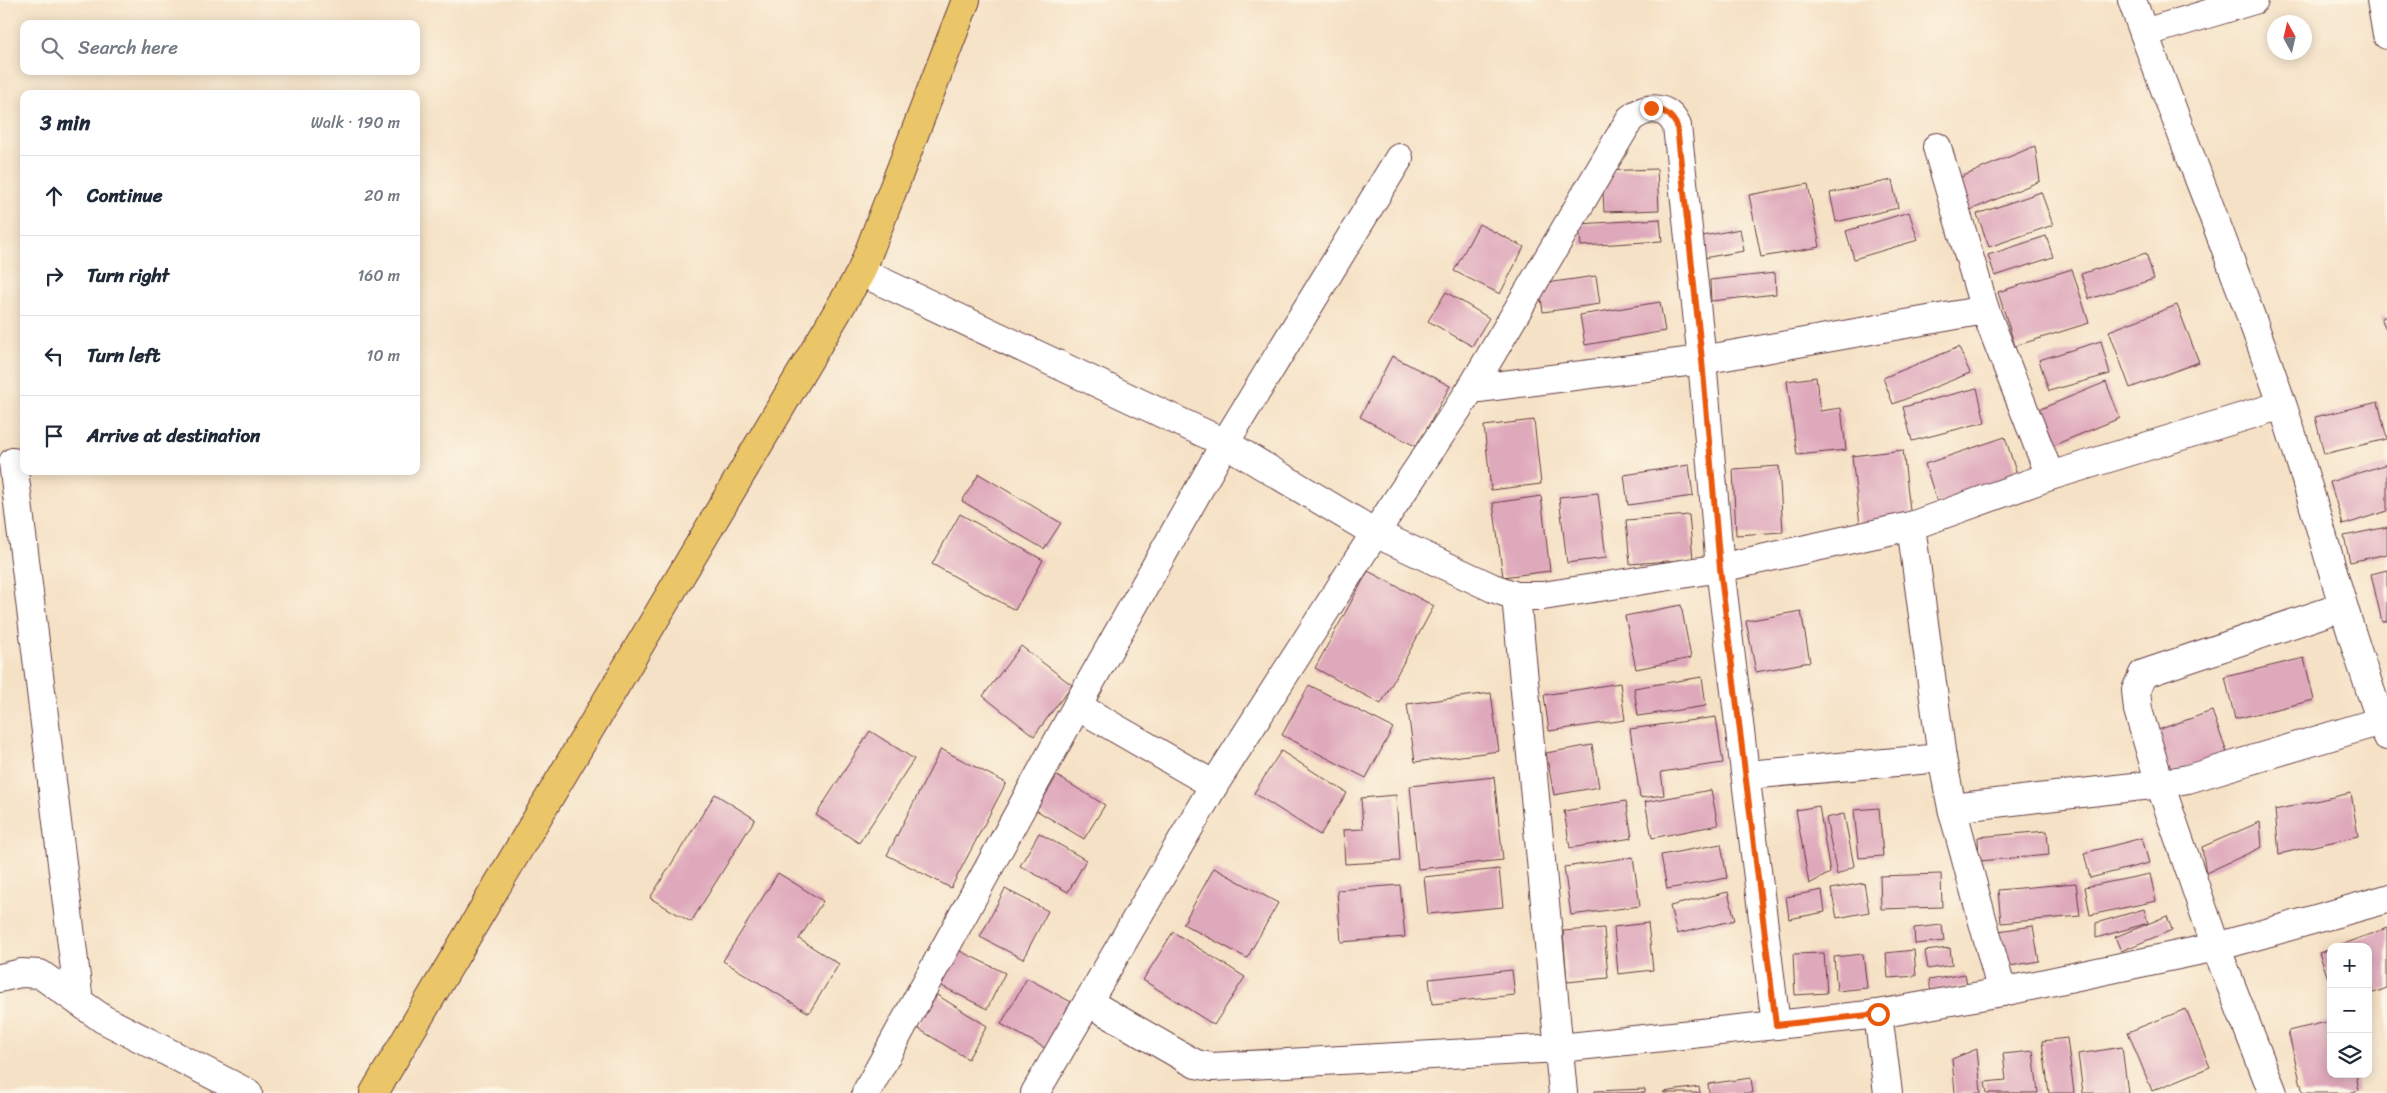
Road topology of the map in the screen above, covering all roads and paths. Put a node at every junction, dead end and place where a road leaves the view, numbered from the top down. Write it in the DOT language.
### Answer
graph roads {
  1 [pos="966,0"];
  2 [pos="2132,0"];
  3 [pos="2254,0"];
  4 [pos="2381,0"];
  5 [pos="2144,33"];
  6 [pos="2387,34"];
  7 [pos="1937,147"];
  8 [pos="1399,158"];
  9 [pos="861,272"];
  10 [pos="1985,310"];
  11 [pos="1702,360"];
  12 [pos="1471,389"];
  13 [pos="2282,405"];
  14 [pos="1225,443"];
  15 [pos="13,462"];
  16 [pos="2050,476"];
  17 [pos="1911,526"];
  18 [pos="1375,533"];
  19 [pos="1720,568"];
  20 [pos="1516,596"];
  21 [pos="2342,607"];
  22 [pos="1077,706"];
  23 [pos="2384,729"];
  24 [pos="1942,758"];
  25 [pos="1747,775"];
  26 [pos="1214,784"];
  27 [pos="2160,784"];
  28 [pos="1952,808"];
  29 [pos="2387,899"];
  30 [pos="2216,947"];
  31 [pos="0,978"];
  32 [pos="2002,992"];
  33 [pos="79,1002"];
  34 [pos="1088,1002"];
  35 [pos="1878,1014"];
  36 [pos="1776,1025"];
  37 [pos="1560,1048"];
  38 [pos="248,1093"];
  39 [pos="374,1093"];
  40 [pos="866,1093"];
  41 [pos="1036,1093"];
  42 [pos="1563,1093"];
  43 [pos="1888,1093"];
  44 [pos="2273,1093"];
  1 -- 9 [label="highway"];
  2 -- 5 [label="street"];
  3 -- 5 [label="street"];
  4 -- 6 [label="street"];
  5 -- 13 [label="street"];
  7 -- 10 [label="street"];
  8 -- 14 [label="street"];
  9 -- 14 [label="street"];
  9 -- 39 [label="highway"];
  10 -- 11 [label="street"];
  10 -- 16 [label="street"];
  11 -- 12 [label="street"];
  11 -- 12 [label="street"];
  11 -- 19 [label="street"];
  12 -- 18 [label="street"];
  13 -- 16 [label="street"];
  13 -- 21 [label="street"];
  14 -- 18 [label="street"];
  14 -- 22 [label="street"];
  15 -- 33 [label="street"];
  16 -- 17 [label="street"];
  17 -- 19 [label="street"];
  17 -- 24 [label="street"];
  18 -- 20 [label="street"];
  18 -- 26 [label="street"];
  19 -- 20 [label="street"];
  19 -- 25 [label="street"];
  20 -- 37 [label="street"];
  21 -- 23 [label="street"];
  21 -- 27 [label="street"];
  22 -- 26 [label="street"];
  22 -- 40 [label="street"];
  23 -- 27 [label="street"];
  24 -- 25 [label="street"];
  24 -- 28 [label="street"];
  25 -- 36 [label="street"];
  26 -- 34 [label="street"];
  27 -- 28 [label="street"];
  27 -- 30 [label="street"];
  28 -- 32 [label="street"];
  29 -- 30 [label="street"];
  30 -- 32 [label="street"];
  30 -- 44 [label="street"];
  31 -- 33 [label="street"];
  32 -- 35 [label="street"];
  33 -- 38 [label="street"];
  34 -- 37 [label="street"];
  34 -- 41 [label="street"];
  35 -- 36 [label="street"];
  35 -- 43 [label="street"];
  36 -- 37 [label="street"];
  37 -- 42 [label="street"];
}
